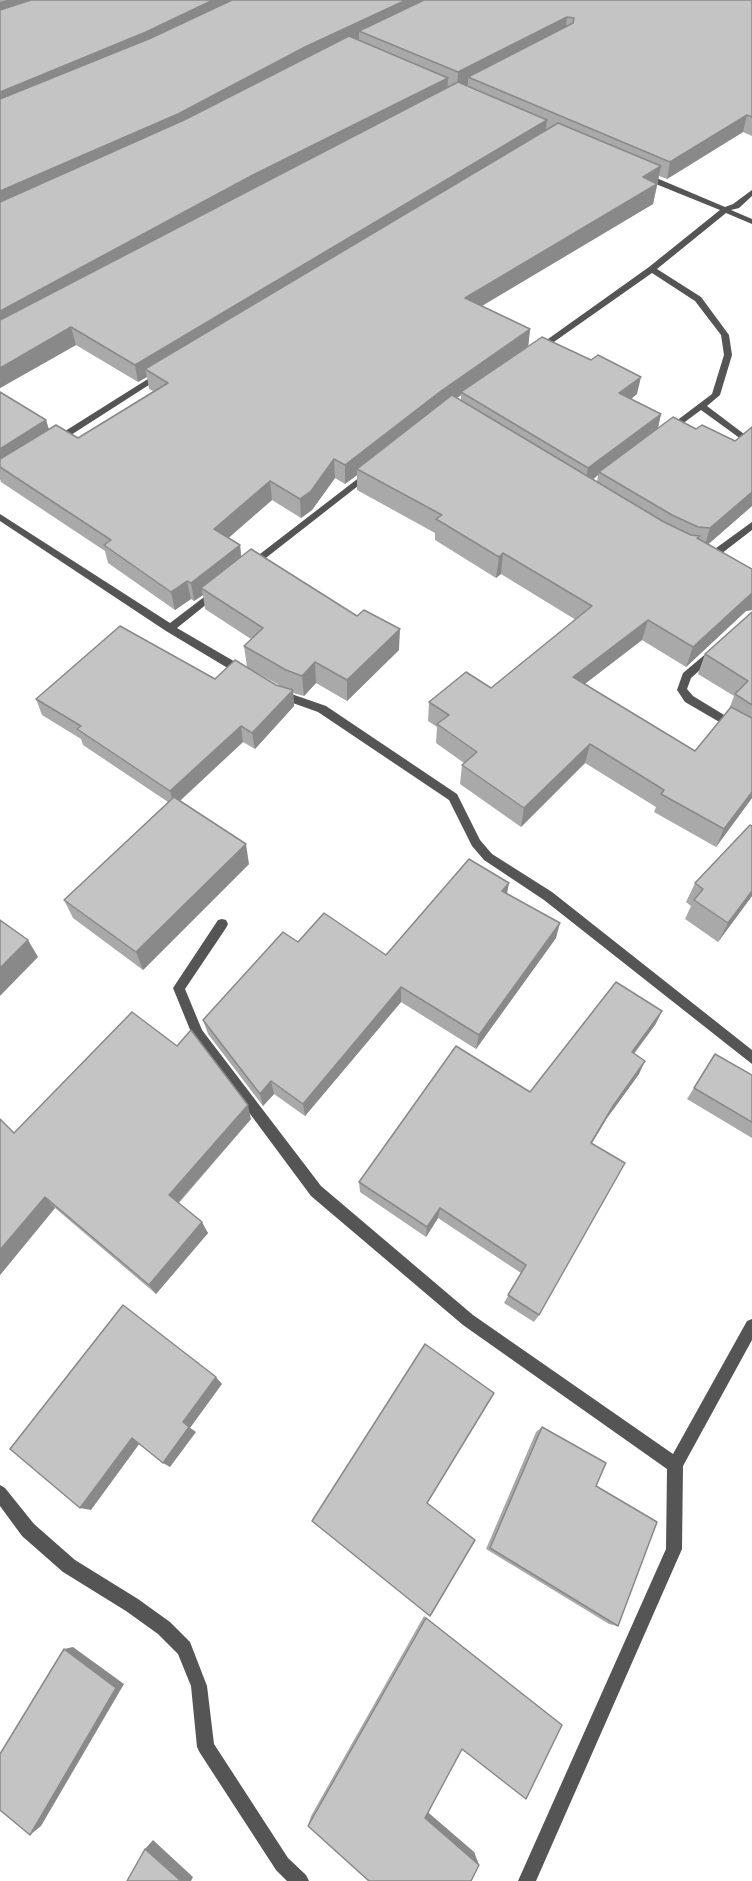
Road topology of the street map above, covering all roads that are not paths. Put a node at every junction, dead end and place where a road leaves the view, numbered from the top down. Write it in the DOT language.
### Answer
graph roads {
  1 [pos="638,173"];
  2 [pos="752,192"];
  3 [pos="725,210"];
  4 [pos="752,222"];
  5 [pos="652,269"];
  6 [pos="527,356"];
  7 [pos="172,368"];
  8 [pos="701,406"];
  9 [pos="656,439"];
  10 [pos="752,444"];
  11 [pos="47,447"];
  12 [pos="378,466"];
  13 [pos="0,517"];
  14 [pos="752,525"];
  15 [pos="698,553"];
  16 [pos="246,569"];
  17 [pos="227,584"];
  18 [pos="170,628"];
  19 [pos="719,646"];
  20 [pos="252,677"];
  21 [pos="272,690"];
  22 [pos="752,737"];
  23 [pos="222,924"];
  24 [pos="752,1058"];
  25 [pos="752,1326"];
  26 [pos="675,1465"];
  27 [pos="0,1493"];
  28 [pos="300,1881"];
  29 [pos="527,1881"];
  1 -- 3 [label="street"];
  2 -- 3 [label="street"];
  3 -- 4 [label="street"];
  3 -- 5 [label="street"];
  5 -- 6 [label="street"];
  5 -- 8 [label="street"];
  7 -- 11 [label="street"];
  8 -- 9 [label="street"];
  8 -- 10 [label="street"];
  12 -- 16 [label="street"];
  13 -- 18 [label="street"];
  14 -- 15 [label="street"];
  17 -- 18 [label="street"];
  18 -- 20 [label="street"];
  19 -- 22 [label="street"];
  21 -- 24 [label="street"];
  23 -- 26 [label="street"];
  25 -- 26 [label="street"];
  26 -- 29 [label="street"];
  27 -- 28 [label="street"];
}
